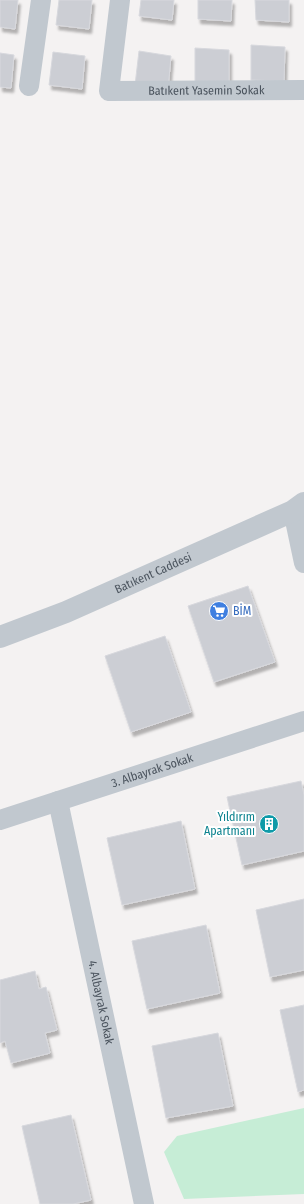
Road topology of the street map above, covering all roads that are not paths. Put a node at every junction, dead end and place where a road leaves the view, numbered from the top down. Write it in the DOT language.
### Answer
graph roads {
  1 [pos="41,0"];
  2 [pos="120,0"];
  3 [pos="29,86"];
  4 [pos="304,90"];
  5 [pos="298,507"];
  6 [pos="304,563"];
  7 [pos="0,637"];
  8 [pos="304,721"];
  9 [pos="58,801"];
  10 [pos="0,820"];
  11 [pos="144,1204"];
  1 -- 3 [label="street"];
  2 -- 4 [label="street, Batıkent Yasemin Sokak"];
  5 -- 6 [label="street"];
  5 -- 7 [label="street, Batıkent Caddesi"];
  8 -- 9 [label="street, 3. Albayrak Sokak"];
  9 -- 10 [label="street, 3. Albayrak Sokak"];
  9 -- 11 [label="street, 4. Albayrak Sokak"];
}
